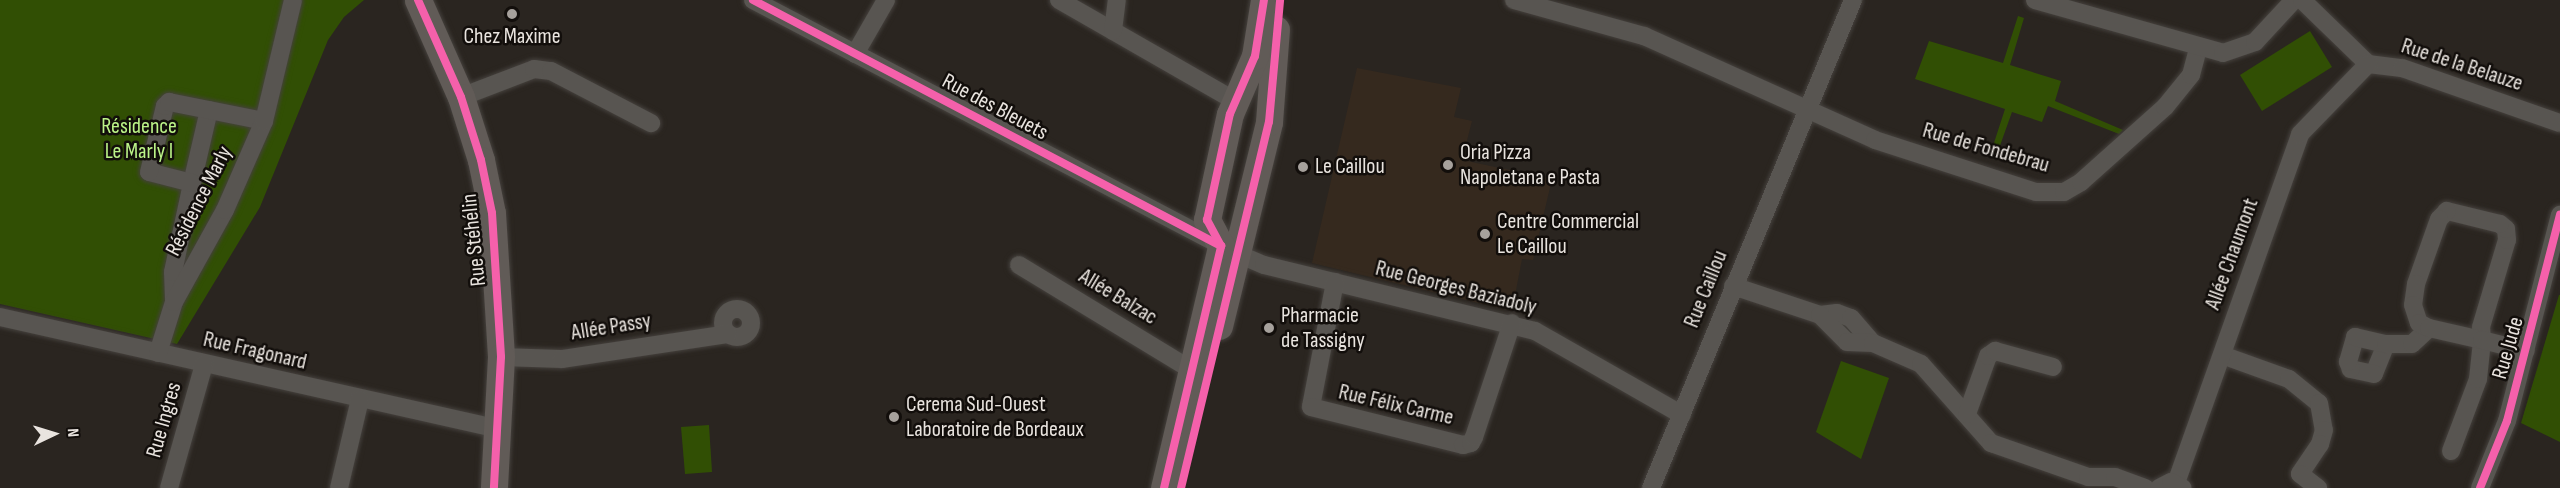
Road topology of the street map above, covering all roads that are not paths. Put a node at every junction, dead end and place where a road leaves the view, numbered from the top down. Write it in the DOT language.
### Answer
graph roads {
  1 [pos="292,0"];
  2 [pos="418,0"];
  3 [pos="753,0"];
  4 [pos="886,0"];
  5 [pos="1059,0"];
  6 [pos="1117,0"];
  7 [pos="1264,0"];
  8 [pos="1280,0"];
  9 [pos="1514,0"];
  10 [pos="1853,0"];
  11 [pos="2035,0"];
  12 [pos="2291,2"];
  13 [pos="1113,32"];
  14 [pos="2198,48"];
  15 [pos="855,54"];
  16 [pos="2368,64"];
  17 [pos="461,98"];
  18 [pos="1235,101"];
  19 [pos="1809,109"];
  20 [pos="209,110"];
  21 [pos="264,121"];
  22 [pos="651,123"];
  23 [pos="2560,123"];
  24 [pos="192,183"];
  25 [pos="2560,215"];
  26 [pos="1230,250"];
  27 [pos="1018,265"];
  28 [pos="1335,282"];
  29 [pos="1733,286"];
  30 [pos="174,302"];
  31 [pos="0,317"];
  32 [pos="1512,323"];
  33 [pos="2429,328"];
  34 [pos="728,334"];
  35 [pos="2482,340"];
  36 [pos="2386,344"];
  37 [pos="2526,351"];
  38 [pos="158,352"];
  39 [pos="2222,355"];
  40 [pos="501,357"];
  41 [pos="204,364"];
  42 [pos="2053,367"];
  43 [pos="1192,370"];
  44 [pos="360,399"];
  45 [pos="1967,414"];
  46 [pos="1682,415"];
  47 [pos="499,429"];
  48 [pos="2451,452"];
  49 [pos="2172,486"];
  50 [pos="170,488"];
  51 [pos="339,488"];
  52 [pos="494,488"];
  53 [pos="1164,488"];
  54 [pos="1181,488"];
  55 [pos="1651,488"];
  56 [pos="2145,488"];
  57 [pos="2318,488"];
  58 [pos="2480,488"];
  1 -- 21 [label="street, Résidence Marly"];
  2 -- 17 [label="main road, Rue Stéhélin"];
  3 -- 15 [label="street, Rue des Bleuets"];
  4 -- 15 [label="street"];
  5 -- 13 [label="street"];
  6 -- 13 [label="street"];
  7 -- 18 [label="main road"];
  8 -- 26 [label="main road"];
  9 -- 19 [label="street, Rue de Fondebrau"];
  10 -- 19 [label="street, Rue Caillou"];
  11 -- 14 [label="street, Rue de la Belauze"];
  12 -- 14 [label="street, Rue de la Belauze"];
  12 -- 16 [label="street, Rue de la Belauze"];
  13 -- 18 [label="street"];
  14 -- 19 [label="street, Rue de Fondebrau"];
  15 -- 26 [label="street, Rue des Bleuets"];
  16 -- 23 [label="street, Rue de la Belauze"];
  16 -- 39 [label="street, Allée Chaumont"];
  17 -- 22 [label="street"];
  17 -- 40 [label="main road, Rue Stéhélin"];
  18 -- 26 [label="main road"];
  19 -- 29 [label="street, Rue Caillou"];
  20 -- 21 [label="street, Résidence Marly"];
  20 -- 24 [label="street, Résidence Marly"];
  20 -- 24 [label="street, Résidence Marly"];
  21 -- 30 [label="street, Résidence Marly"];
  24 -- 30 [label="street, Résidence Marly"];
  25 -- 37 [label="street, Rue Jude"];
  26 -- 28 [label="street, Rue Georges Baziadoly"];
  26 -- 43 [label="main road"];
  26 -- 54 [label="main road"];
  27 -- 43 [label="street, Allée Balzac"];
  28 -- 32 [label="street, Rue Georges Baziadoly"];
  28 -- 32 [label="street, Rue Félix Carme"];
  29 -- 45 [label="street"];
  29 -- 46 [label="street, Rue Caillou"];
  30 -- 38 [label="street, Résidence Marly"];
  31 -- 38 [label="street, Rue Fragonard"];
  32 -- 46 [label="street, Rue Georges Baziadoly"];
  33 -- 35 [label="street"];
  33 -- 35 [label="street"];
  33 -- 36 [label="street"];
  34 -- 40 [label="street, Allée Passy"];
  35 -- 37 [label="street"];
  35 -- 48 [label="street"];
  37 -- 58 [label="street, Rue Jude"];
  38 -- 41 [label="street, Rue Fragonard"];
  39 -- 49 [label="street, Allée Chaumont"];
  39 -- 57 [label="street"];
  40 -- 47 [label="main road, Rue Stéhélin"];
  41 -- 44 [label="street, Rue Fragonard"];
  41 -- 50 [label="street, Rue Ingres"];
  42 -- 45 [label="street"];
  43 -- 53 [label="main road"];
  44 -- 47 [label="street, Rue Fragonard"];
  44 -- 51 [label="street"];
  45 -- 56 [label="street"];
  46 -- 55 [label="street, Rue Caillou"];
  47 -- 52 [label="main road, Rue Stéhélin"];
}
